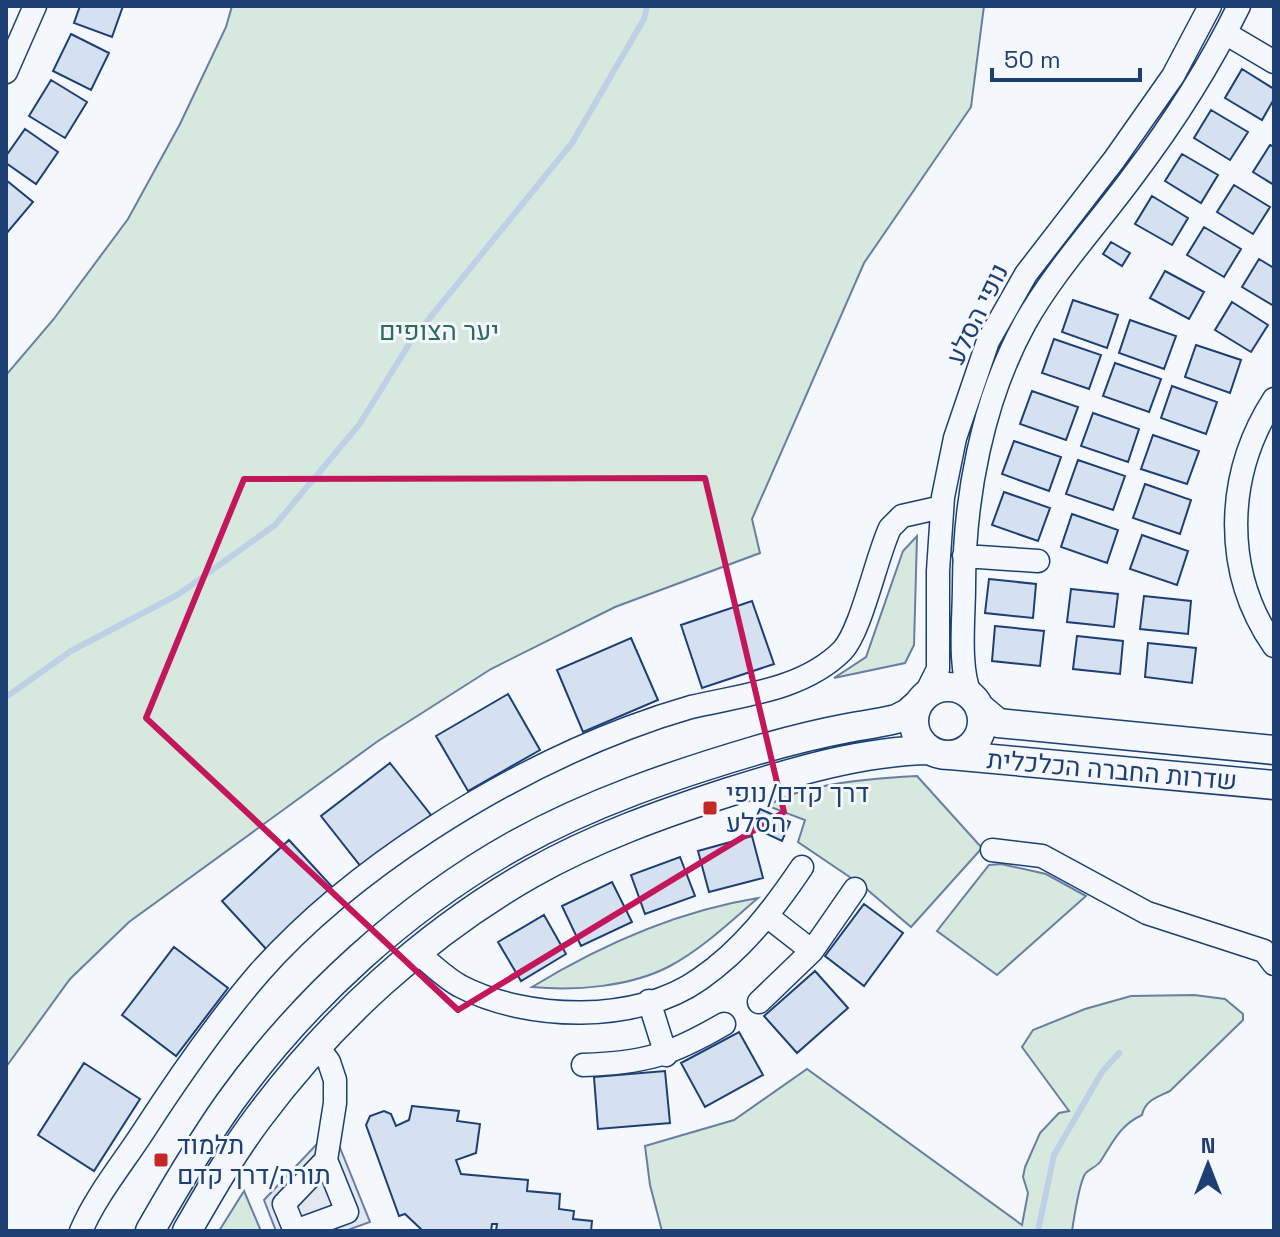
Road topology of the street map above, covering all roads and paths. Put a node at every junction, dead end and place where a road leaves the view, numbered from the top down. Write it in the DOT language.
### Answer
graph roads {
  1 [pos="35,6"];
  2 [pos="1210,6"];
  3 [pos="1239,6"];
  4 [pos="1225,33"];
  5 [pos="1274,62"];
  6 [pos="6,72"];
  7 [pos="1274,399"];
  8 [pos="942,507"];
  9 [pos="964,556"];
  10 [pos="1038,561"];
  11 [pos="1274,646"];
  12 [pos="922,699"];
  13 [pos="975,702"];
  14 [pos="1274,750"];
  15 [pos="940,752"];
  16 [pos="1274,785"];
  17 [pos="992,850"];
  18 [pos="802,867"];
  19 [pos="855,889"];
  20 [pos="767,916"];
  21 [pos="812,951"];
  22 [pos="417,952"];
  23 [pos="1274,964"];
  24 [pos="649,1001"];
  25 [pos="759,1002"];
  26 [pos="724,1024"];
  27 [pos="318,1047"];
  28 [pos="666,1055"];
  29 [pos="583,1065"];
  30 [pos="326,1160"];
  31 [pos="81,1231"];
  32 [pos="150,1231"];
  33 [pos="187,1231"];
  1 -- 6 [label="street"];
  2 -- 8 [label="street, נופי הסלע"];
  3 -- 4 [label="street, נופי הסלע"];
  4 -- 5 [label="street"];
  4 -- 9 [label="street, נופי הסלע"];
  7 -- 11 [label="street"];
  8 -- 12 [label="street, נופי הסלע"];
  8 -- 31 [label="street"];
  9 -- 10 [label="street"];
  9 -- 13 [label="street, נופי הסלע"];
  12 -- 13 [label="main road"];
  12 -- 15 [label="main road"];
  12 -- 32 [label="main road"];
  13 -- 14 [label="main road, שדרות החברה הכלכלית"];
  13 -- 15 [label="main road"];
  15 -- 16 [label="main road, שדרות החברה הכלכלית"];
  15 -- 22 [label="main road, שדרות החברה הכלכלית"];
  17 -- 23 [label="street"];
  18 -- 20 [label="street"];
  19 -- 21 [label="street"];
  20 -- 21 [label="street"];
  20 -- 24 [label="street"];
  21 -- 25 [label="street"];
  22 -- 24 [label="street"];
  22 -- 27 [label="main road, שדרות החברה הכלכלית"];
  24 -- 28 [label="street"];
  26 -- 28 [label="street"];
  27 -- 30 [label="street"];
  27 -- 33 [label="main road, שדרות החברה הכלכלית"];
  28 -- 29 [label="street"];
}
